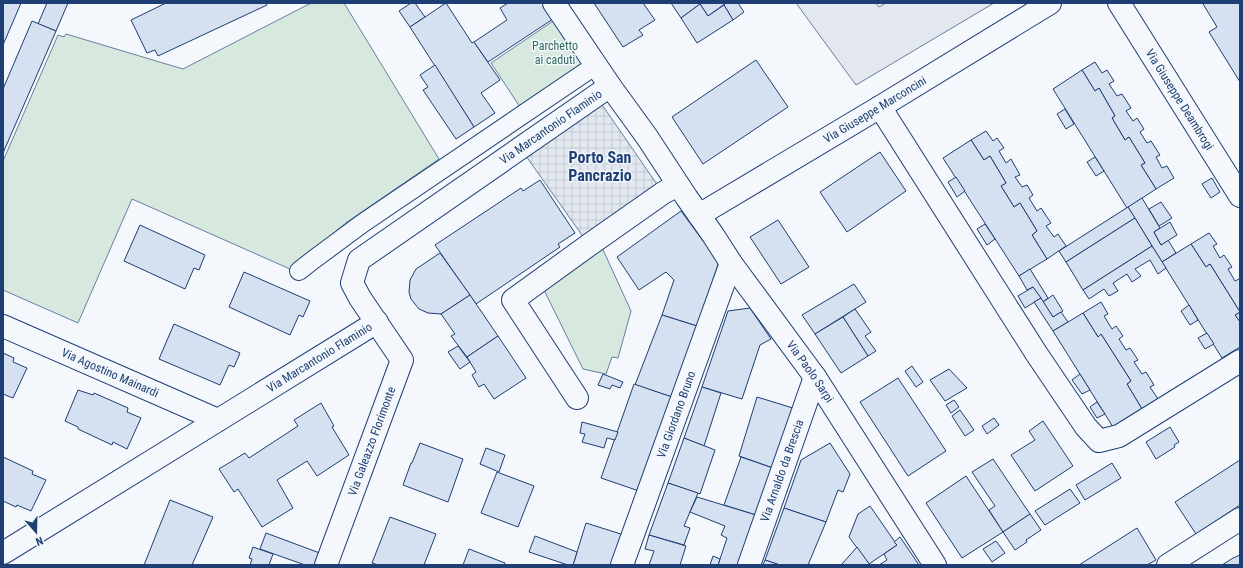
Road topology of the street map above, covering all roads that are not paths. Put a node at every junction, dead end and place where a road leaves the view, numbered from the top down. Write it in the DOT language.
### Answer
graph roads {
  1 [pos="554,3"];
  2 [pos="1050,3"];
  3 [pos="1119,3"];
  4 [pos="596,65"];
  5 [pos="610,86"];
  6 [pos="880,107"];
  7 [pos="678,185"];
  8 [pos="1240,196"];
  9 [pos="699,215"];
  10 [pos="731,263"];
  11 [pos="300,271"];
  12 [pos="377,322"];
  13 [pos="3,326"];
  14 [pos="1240,361"];
  15 [pos="814,377"];
  16 [pos="577,398"];
  17 [pos="218,420"];
  18 [pos="1240,519"];
  19 [pos="3,552"];
  20 [pos="326,565"];
  21 [pos="622,565"];
  22 [pos="749,565"];
  23 [pos="935,565"];
  24 [pos="1168,565"];
  1 -- 4 [label="street, Via Paolo Sarpi"];
  2 -- 6 [label="street, Via Giuseppe Marconcini"];
  3 -- 8 [label="street, Via Giuseppe Deambrogi"];
  4 -- 5 [label="street, Via Paolo Sarpi"];
  4 -- 11 [label="street"];
  5 -- 7 [label="street, Via Paolo Sarpi"];
  5 -- 12 [label="street, Via Marcantonio Flaminio"];
  6 -- 9 [label="street, Via Giuseppe Marconcini"];
  6 -- 14 [label="street"];
  7 -- 9 [label="street, Via Paolo Sarpi"];
  7 -- 16 [label="street"];
  9 -- 10 [label="street, Via Paolo Sarpi"];
  10 -- 15 [label="street, Via Paolo Sarpi"];
  10 -- 21 [label="street, Via Giordano Bruno"];
  12 -- 17 [label="street, Via Marcantonio Flaminio"];
  12 -- 20 [label="street, Via Galeazzo Florimonte"];
  13 -- 17 [label="street, Via Agostino Mainardi"];
  15 -- 22 [label="street, Via Arnaldo da Brescia"];
  15 -- 23 [label="street, Via Paolo Sarpi"];
  17 -- 19 [label="street, Via Marcantonio Flaminio"];
  18 -- 24 [label="street"];
}
